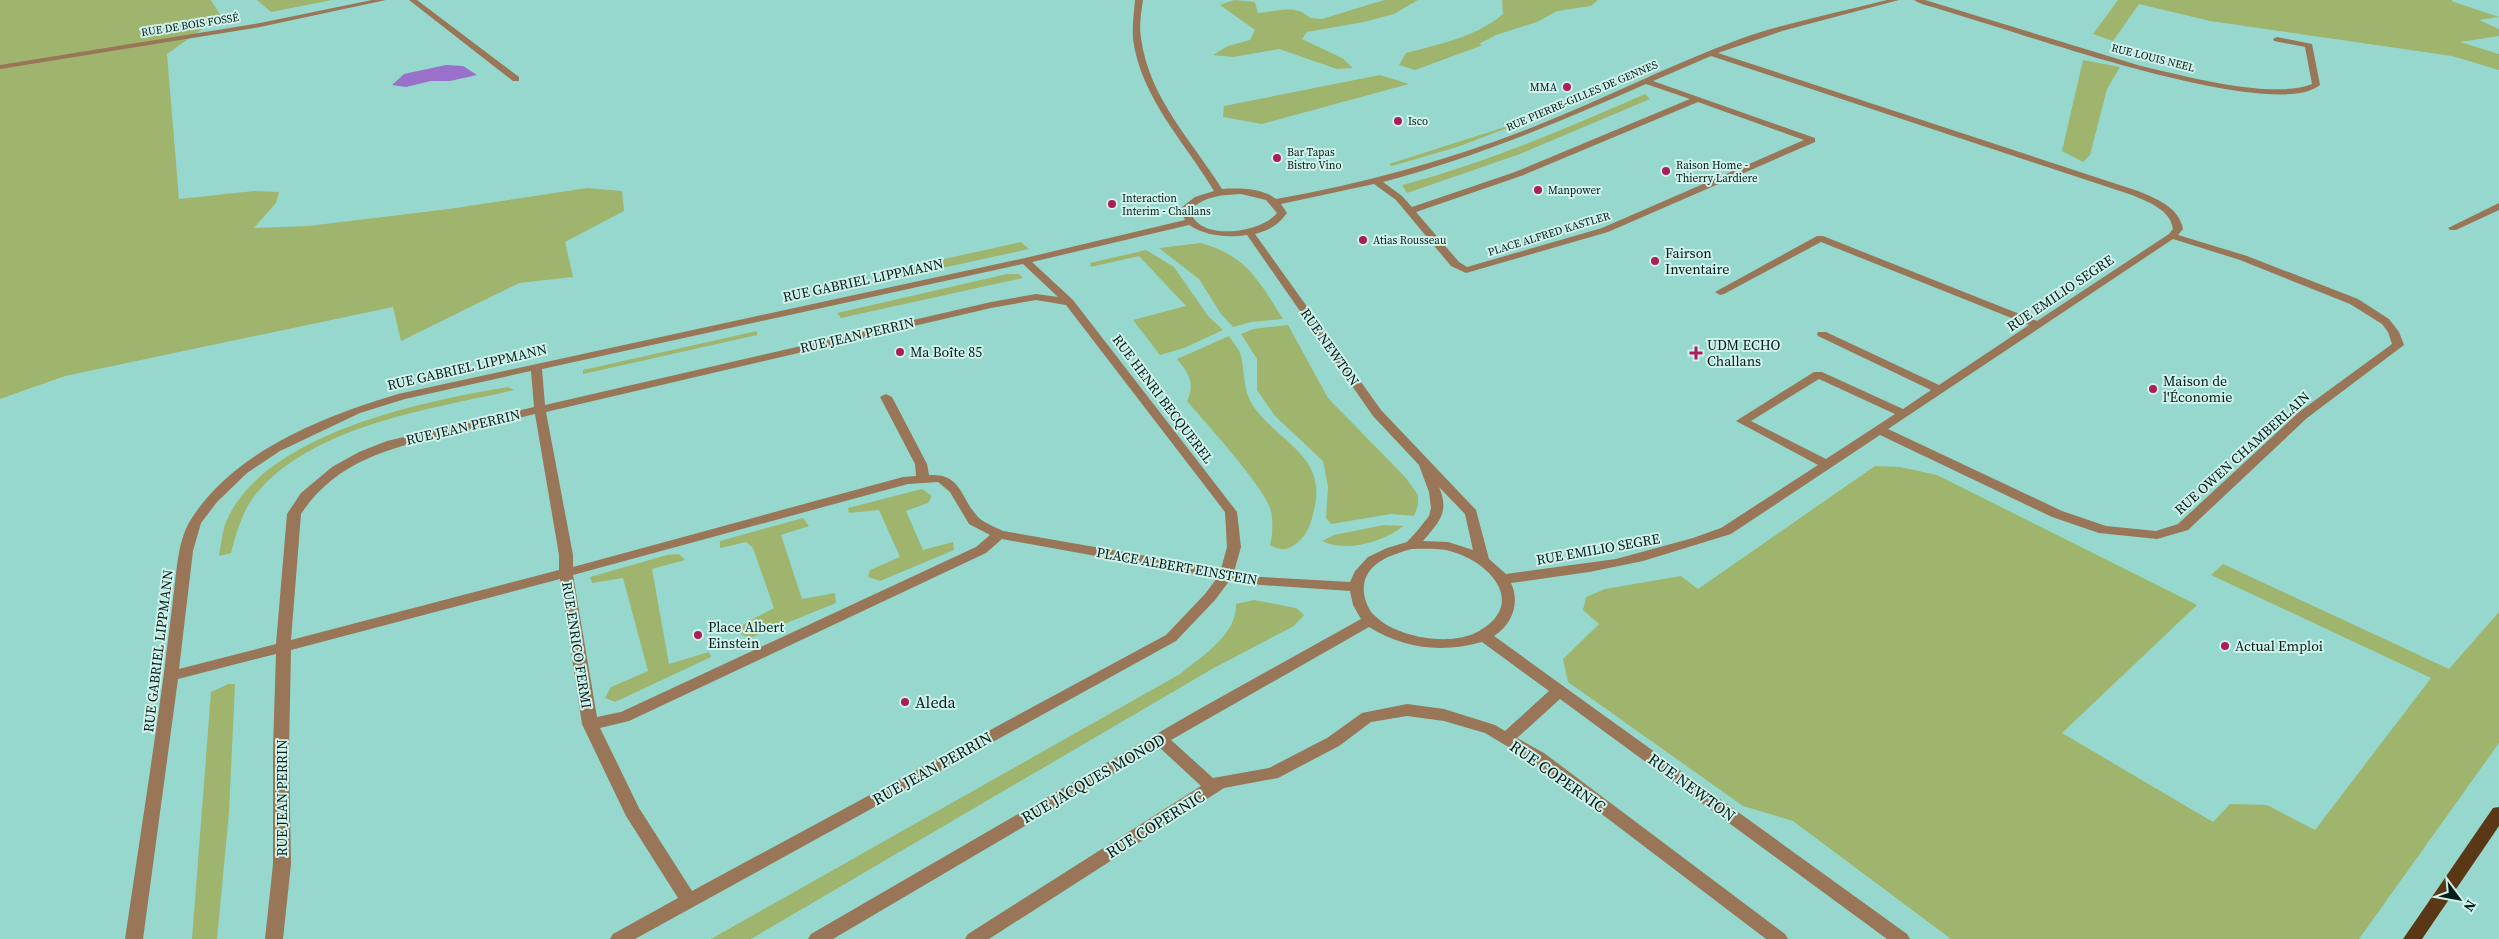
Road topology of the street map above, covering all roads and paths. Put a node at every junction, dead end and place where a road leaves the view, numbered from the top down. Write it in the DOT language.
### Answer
graph roads {
  1 [pos="382,0"];
  2 [pos="413,0"];
  3 [pos="1139,0"];
  4 [pos="1895,0"];
  5 [pos="1918,0"];
  6 [pos="2277,39"];
  7 [pos="1712,53"];
  8 [pos="0,67"];
  9 [pos="516,79"];
  10 [pos="1646,81"];
  11 [pos="1698,99"];
  12 [pos="1376,181"];
  13 [pos="1219,192"];
  14 [pos="1276,202"];
  15 [pos="2499,206"];
  16 [pos="1410,211"];
  17 [pos="1191,222"];
  18 [pos="2453,228"];
  19 [pos="1250,232"];
  20 [pos="2172,236"];
  21 [pos="1025,261"];
  22 [pos="1720,292"];
  23 [pos="1069,302"];
  24 [pos="2038,325"];
  25 [pos="1822,334"];
  26 [pos="536,366"];
  27 [pos="1942,390"];
  28 [pos="886,397"];
  29 [pos="540,409"];
  30 [pos="1905,414"];
  31 [pos="1880,430"];
  32 [pos="1418,455"];
  33 [pos="1828,465"];
  34 [pos="923,479"];
  35 [pos="999,534"];
  36 [pos="1412,545"];
  37 [pos="1482,559"];
  38 [pos="566,573"];
  39 [pos="1226,574"];
  40 [pos="1503,579"];
  41 [pos="1356,587"];
  42 [pos="1370,620"];
  43 [pos="1483,635"];
  44 [pos="284,646"];
  45 [pos="171,676"];
  46 [pos="1559,691"];
  47 [pos="590,724"];
  48 [pos="1160,739"];
  49 [pos="1506,739"];
  50 [pos="1212,787"];
  51 [pos="2499,812"];
  52 [pos="688,900"];
  53 [pos="134,939"];
  54 [pos="274,939"];
  55 [pos="619,939"];
  56 [pos="817,939"];
  57 [pos="974,939"];
  58 [pos="1779,939"];
  59 [pos="1901,939"];
  60 [pos="2412,939"];
  1 -- 8 [label="street, RUE DE BOIS FOSSÉ"];
  2 -- 9 [label="street"];
  3 -- 13 [label="street"];
  4 -- 7 [label="street, RUE PIERRE-GILLES DE GENNES"];
  5 -- 6 [label="street, RUE LOUIS NEEL"];
  7 -- 10 [label="street, RUE PIERRE-GILLES DE GENNES"];
  7 -- 20 [label="street"];
  10 -- 11 [label="street, PLACE ALFRED KASTLER"];
  10 -- 12 [label="street, RUE PIERRE-GILLES DE GENNES"];
  11 -- 16 [label="street"];
  11 -- 16 [label="street, PLACE ALFRED KASTLER"];
  12 -- 14 [label="street, RUE PIERRE-GILLES DE GENNES"];
  12 -- 16 [label="street, PLACE ALFRED KASTLER"];
  13 -- 14 [label="street"];
  13 -- 17 [label="street"];
  14 -- 19 [label="street"];
  15 -- 18 [label="street"];
  17 -- 19 [label="street"];
  17 -- 21 [label="street, RUE GABRIEL LIPPMANN"];
  19 -- 32 [label="street, RUE NEWTON"];
  20 -- 24 [label="street, RUE EMILIO SEGRE"];
  20 -- 31 [label="street, RUE OWEN CHAMBERLAIN"];
  21 -- 23 [label="street, RUE HENRI BECQUEREL"];
  21 -- 26 [label="street, RUE GABRIEL LIPPMANN"];
  22 -- 24 [label="street"];
  23 -- 29 [label="street, RUE JEAN PERRIN"];
  23 -- 39 [label="street, RUE HENRI BECQUEREL"];
  24 -- 27 [label="street, RUE EMILIO SEGRE"];
  25 -- 27 [label="street"];
  26 -- 29 [label="street, RUE ENRICO FERMI"];
  26 -- 45 [label="street, RUE GABRIEL LIPPMANN"];
  27 -- 30 [label="street, RUE EMILIO SEGRE"];
  28 -- 34 [label="street"];
  29 -- 38 [label="street, RUE ENRICO FERMI"];
  29 -- 44 [label="street, RUE JEAN PERRIN"];
  30 -- 31 [label="street, RUE EMILIO SEGRE"];
  30 -- 33 [label="street"];
  31 -- 33 [label="street, RUE EMILIO SEGRE"];
  32 -- 36 [label="street, RUE NEWTON"];
  32 -- 37 [label="street, RUE NEWTON"];
  33 -- 40 [label="street, RUE EMILIO SEGRE"];
  34 -- 35 [label="street, PLACE ALBERT EINSTEIN"];
  34 -- 38 [label="street, PLACE ALBERT EINSTEIN"];
  35 -- 39 [label="street, PLACE ALBERT EINSTEIN"];
  35 -- 47 [label="street"];
  36 -- 37 [label="street"];
  36 -- 41 [label="street"];
  37 -- 40 [label="street"];
  38 -- 44 [label="street, PLACE ALBERT EINSTEIN"];
  38 -- 47 [label="street, RUE ENRICO FERMI"];
  39 -- 41 [label="street, PLACE ALBERT EINSTEIN"];
  39 -- 52 [label="street, RUE JEAN PERRIN"];
  40 -- 43 [label="street"];
  41 -- 42 [label="street"];
  42 -- 43 [label="street"];
  42 -- 48 [label="street, RUE JACQUES MONOD"];
  43 -- 46 [label="street, RUE NEWTON"];
  44 -- 45 [label="street, PLACE ALBERT EINSTEIN"];
  44 -- 54 [label="street, RUE JEAN PERRIN"];
  45 -- 53 [label="street, RUE GABRIEL LIPPMANN"];
  46 -- 49 [label="street"];
  46 -- 59 [label="street, RUE NEWTON"];
  47 -- 52 [label="street, RUE ENRICO FERMI"];
  48 -- 50 [label="street"];
  48 -- 56 [label="street, RUE JACQUES MONOD"];
  49 -- 50 [label="street, RUE COPERNIC"];
  49 -- 58 [label="street, RUE COPERNIC"];
  50 -- 57 [label="street, RUE COPERNIC"];
  51 -- 60 [label="main road"];
  52 -- 55 [label="street, RUE JEAN PERRIN"];
}
